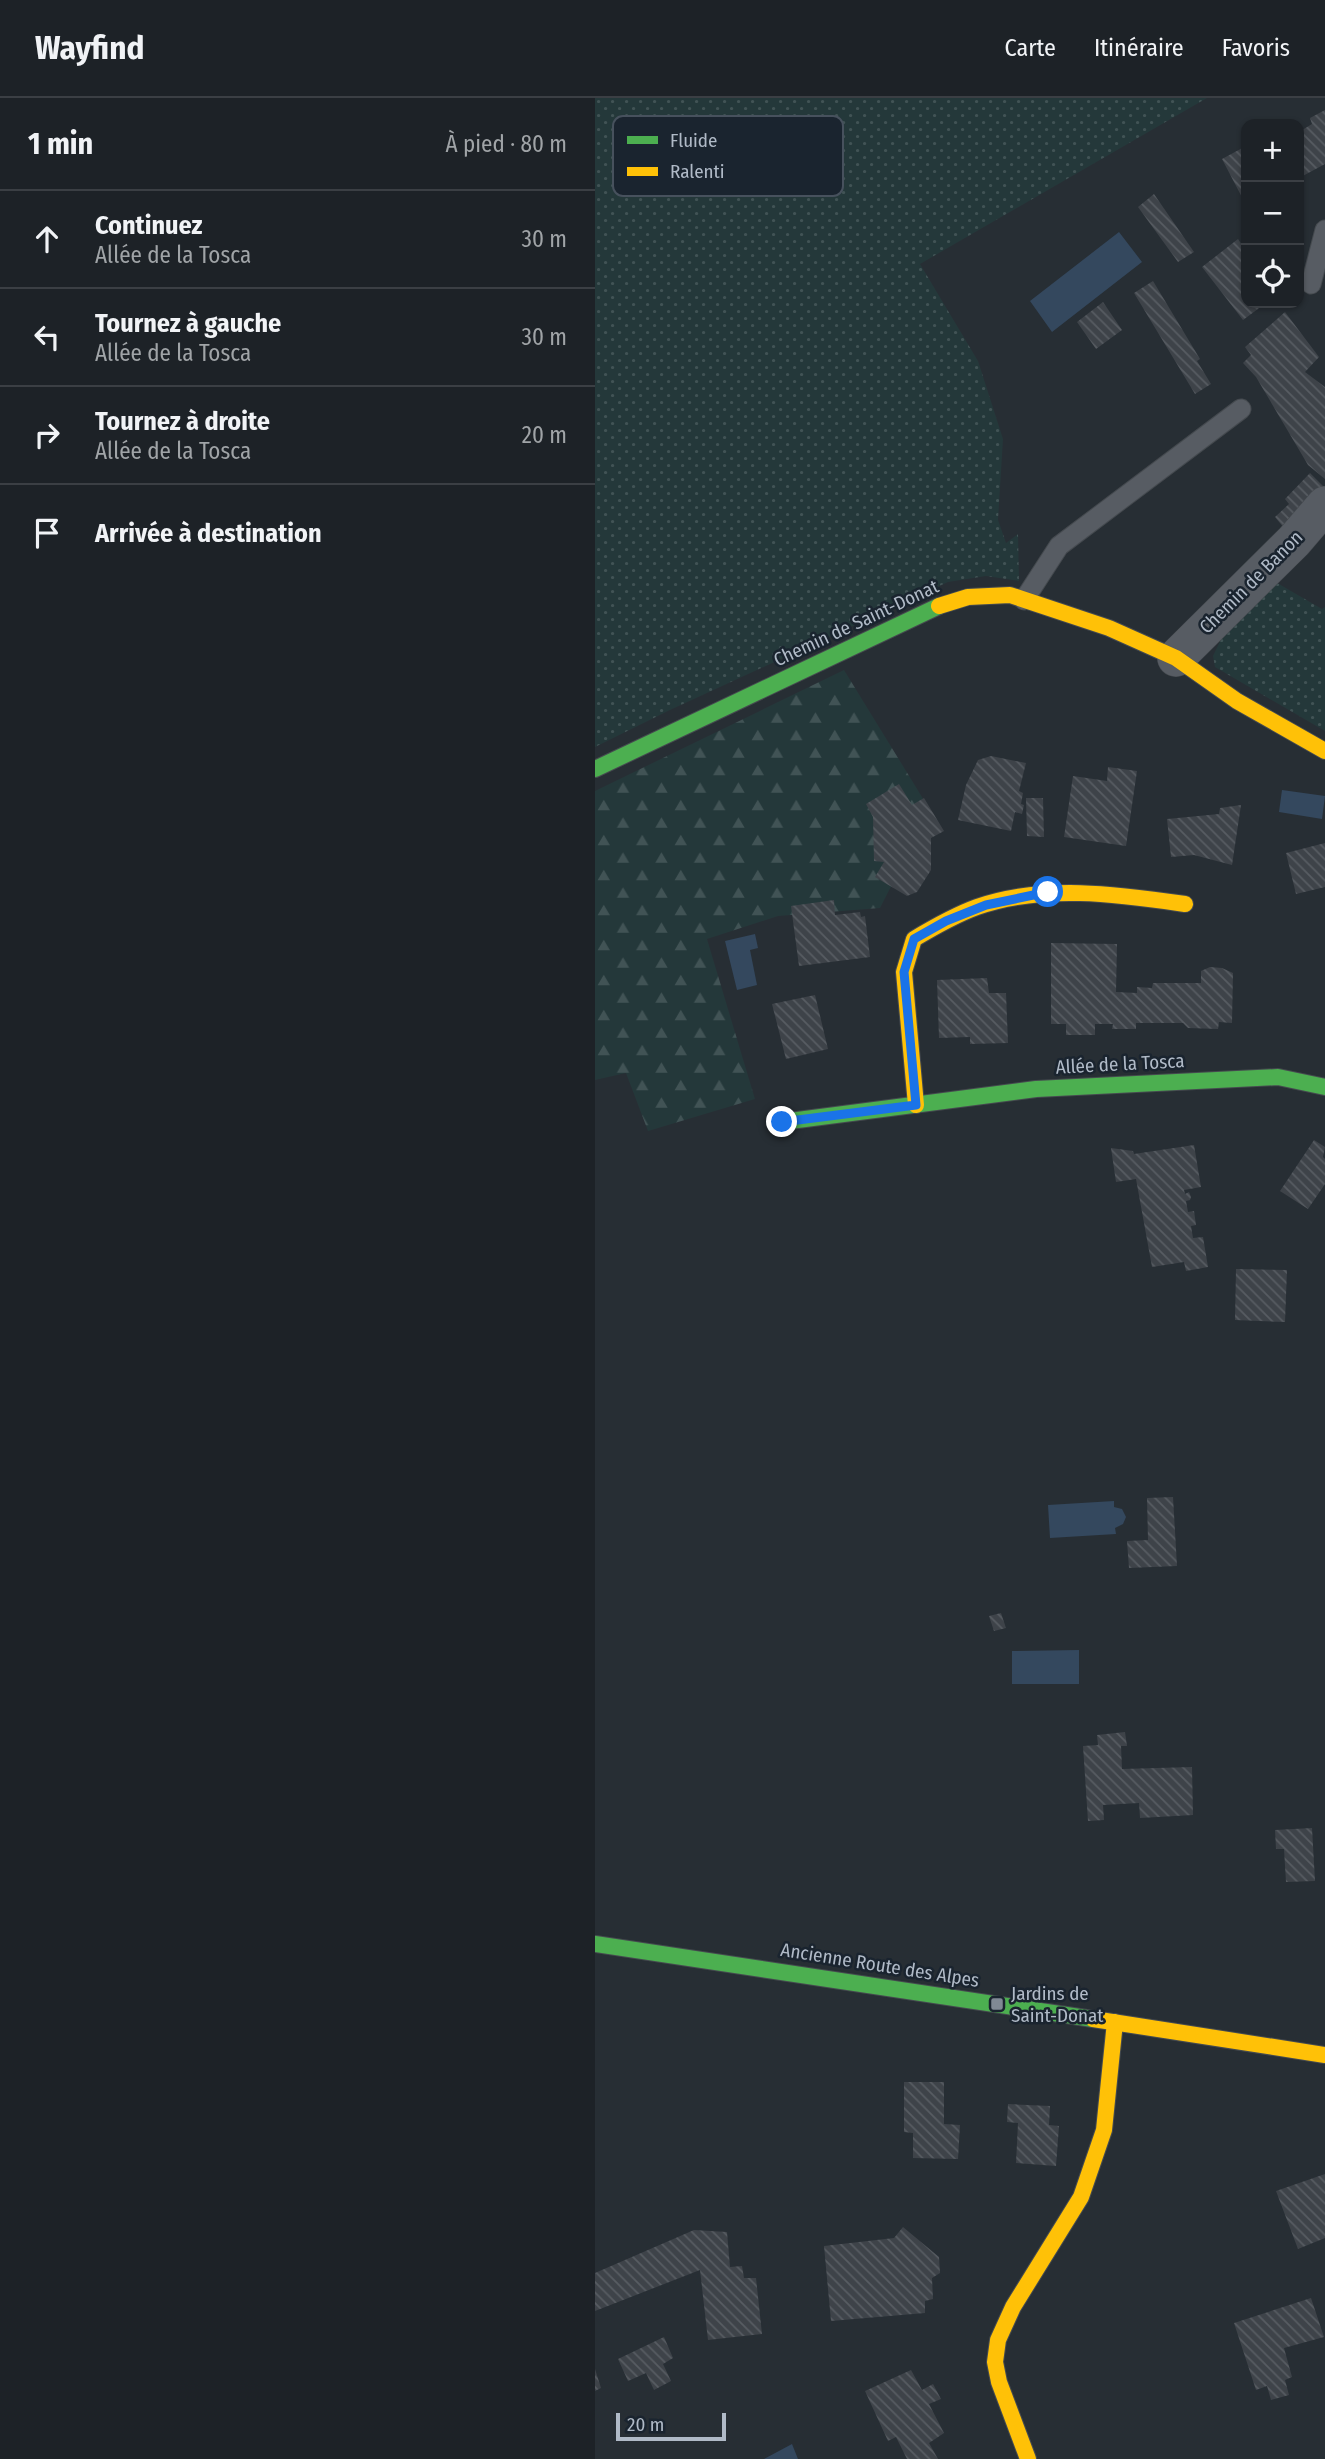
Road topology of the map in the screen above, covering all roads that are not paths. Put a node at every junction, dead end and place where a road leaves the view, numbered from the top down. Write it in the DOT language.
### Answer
graph roads {
  1 [pos="1325,230"];
  2 [pos="1311,284"];
  3 [pos="1241,409"];
  4 [pos="1325,505"];
  5 [pos="1024,600"];
  6 [pos="1176,658"];
  7 [pos="1325,751"];
  8 [pos="595,769"];
  9 [pos="1185,904"];
  10 [pos="1325,1087"];
  11 [pos="916,1105"];
  12 [pos="782,1122"];
  13 [pos="595,1944"];
  14 [pos="1115,2022"];
  15 [pos="1325,2055"];
  16 [pos="1028,2459"];
  1 -- 2 [label="lane"];
  3 -- 5 [label="lane"];
  4 -- 6 [label="street, Chemin de Banon"];
  5 -- 6 [label="street, Chemin de Saint-Donat"];
  5 -- 8 [label="street, Chemin de Saint-Donat"];
  6 -- 7 [label="street, Chemin de Saint-Donat"];
  9 -- 11 [label="street"];
  10 -- 11 [label="street, Allée de la Tosca"];
  11 -- 12 [label="street, Allée de la Tosca"];
  13 -- 14 [label="street, Ancienne Route des Alpes"];
  14 -- 15 [label="street, Ancienne Route des Alpes"];
  14 -- 16 [label="street"];
}
